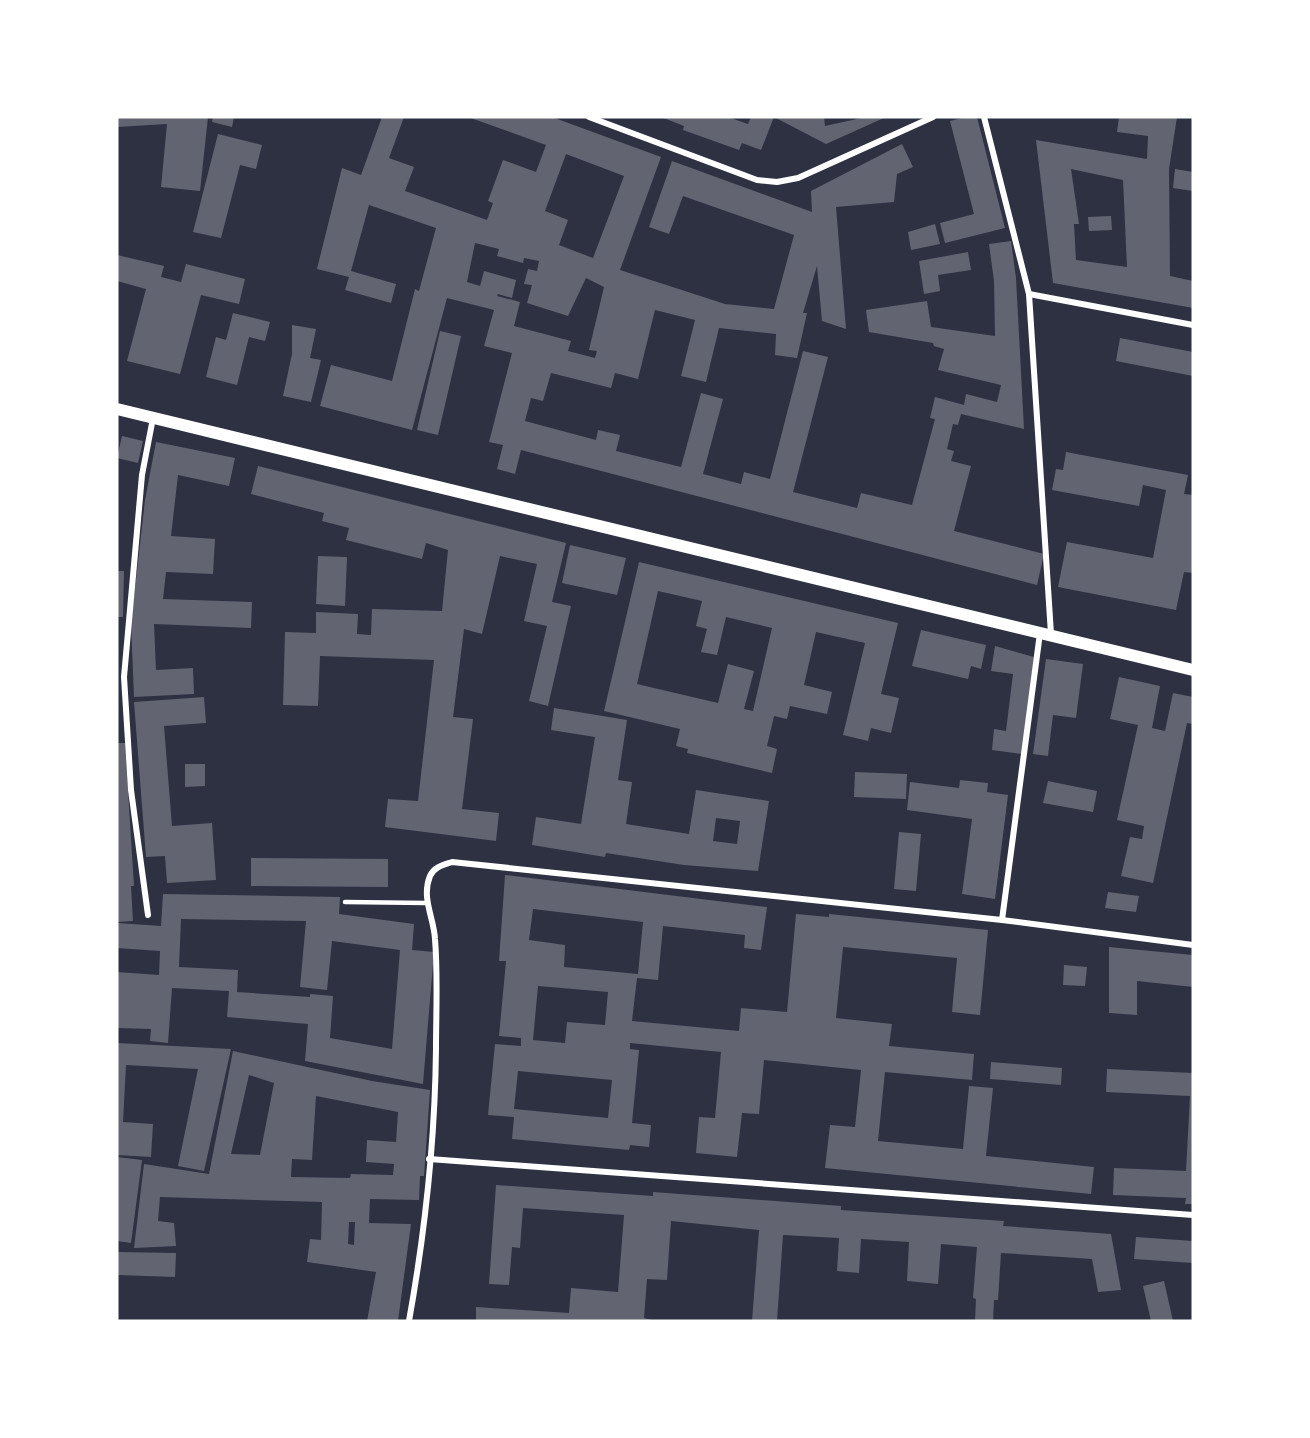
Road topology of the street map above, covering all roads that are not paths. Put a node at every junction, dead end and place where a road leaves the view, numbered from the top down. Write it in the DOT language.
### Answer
graph roads {
  1 [pos="589,117"];
  2 [pos="933,117"];
  3 [pos="984,117"];
  4 [pos="1029,294"];
  5 [pos="1193,326"];
  6 [pos="117,409"];
  7 [pos="153,417"];
  8 [pos="1046,633"];
  9 [pos="1193,670"];
  10 [pos="345,902"];
  11 [pos="427,903"];
  12 [pos="148,915"];
  13 [pos="1002,920"];
  14 [pos="1193,945"];
  15 [pos="429,1159"];
  16 [pos="1193,1215"];
  17 [pos="409,1321"];
  1 -- 2 [label="street"];
  3 -- 4 [label="street"];
  4 -- 5 [label="street"];
  4 -- 8 [label="street"];
  6 -- 7 [label="main road"];
  7 -- 8 [label="main road"];
  7 -- 12 [label="street"];
  8 -- 9 [label="main road"];
  8 -- 13 [label="street"];
  10 -- 11 [label="lane"];
  11 -- 13 [label="street"];
  11 -- 15 [label="street"];
  13 -- 14 [label="street"];
  15 -- 16 [label="street"];
  15 -- 17 [label="street"];
}
